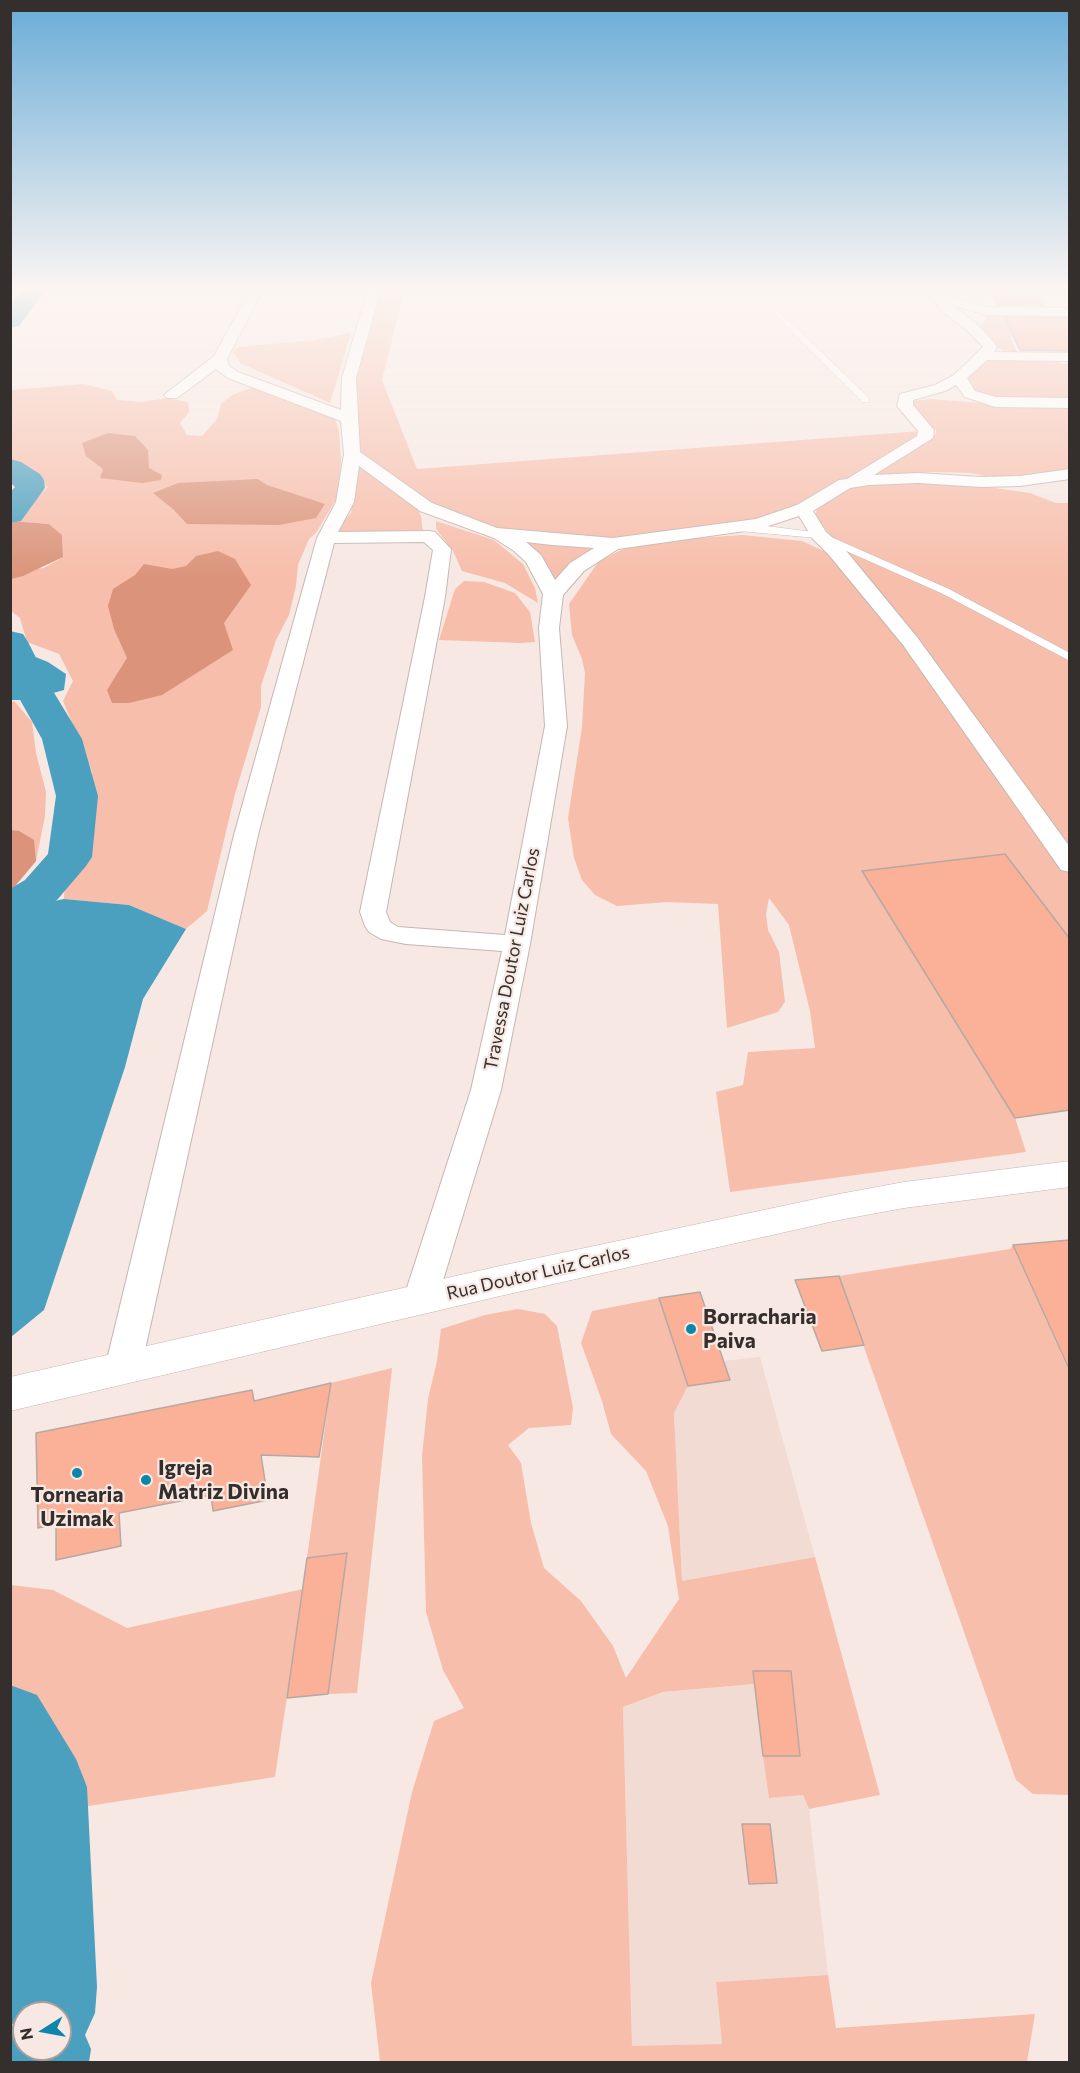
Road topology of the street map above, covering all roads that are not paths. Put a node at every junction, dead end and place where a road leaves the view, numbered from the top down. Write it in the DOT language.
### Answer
graph roads {
  1 [pos="187,385"];
  2 [pos="259,385"];
  3 [pos="349,385"];
  4 [pos="850,385"];
  5 [pos="946,385"];
  6 [pos="964,385"];
  7 [pos="172,396"];
  8 [pos="866,400"];
  9 [pos="1070,403"];
  10 [pos="349,418"];
  11 [pos="352,454"];
  12 [pos="1070,474"];
  13 [pos="845,484"];
  14 [pos="426,507"];
  15 [pos="803,508"];
  16 [pos="736,528"];
  17 [pos="494,533"];
  18 [pos="819,535"];
  19 [pos="429,536"];
  20 [pos="326,538"];
  21 [pos="613,544"];
  22 [pos="551,602"];
  23 [pos="1070,658"];
  24 [pos="1070,865"];
  25 [pos="517,944"];
  26 [pos="1070,1174"];
  27 [pos="420,1300"];
  28 [pos="123,1368"];
  29 [pos="10,1394"];
  1 -- 7 [label="street"];
  2 -- 10 [label="street"];
  3 -- 10 [label="street"];
  4 -- 8 [label="lane"];
  5 -- 13 [label="street"];
  6 -- 9 [label="street"];
  10 -- 11 [label="street"];
  11 -- 14 [label="street"];
  11 -- 20 [label="street"];
  12 -- 13 [label="street"];
  13 -- 15 [label="street"];
  14 -- 17 [label="street"];
  14 -- 19 [label="street"];
  15 -- 16 [label="street"];
  15 -- 18 [label="street"];
  16 -- 18 [label="lane"];
  16 -- 21 [label="street"];
  17 -- 21 [label="street"];
  17 -- 22 [label="street"];
  18 -- 23 [label="lane"];
  18 -- 24 [label="street"];
  19 -- 20 [label="street"];
  19 -- 25 [label="street"];
  20 -- 28 [label="street"];
  21 -- 22 [label="street"];
  22 -- 25 [label="street, Travessa Doutor Luiz Carlos"];
  25 -- 27 [label="street, Travessa Doutor Luiz Carlos"];
  26 -- 27 [label="main road, Rua Doutor Luiz Carlos"];
  27 -- 28 [label="main road, Rua Doutor Luiz Carlos"];
  28 -- 29 [label="main road, Rua Doutor Luiz Carlos"];
}
